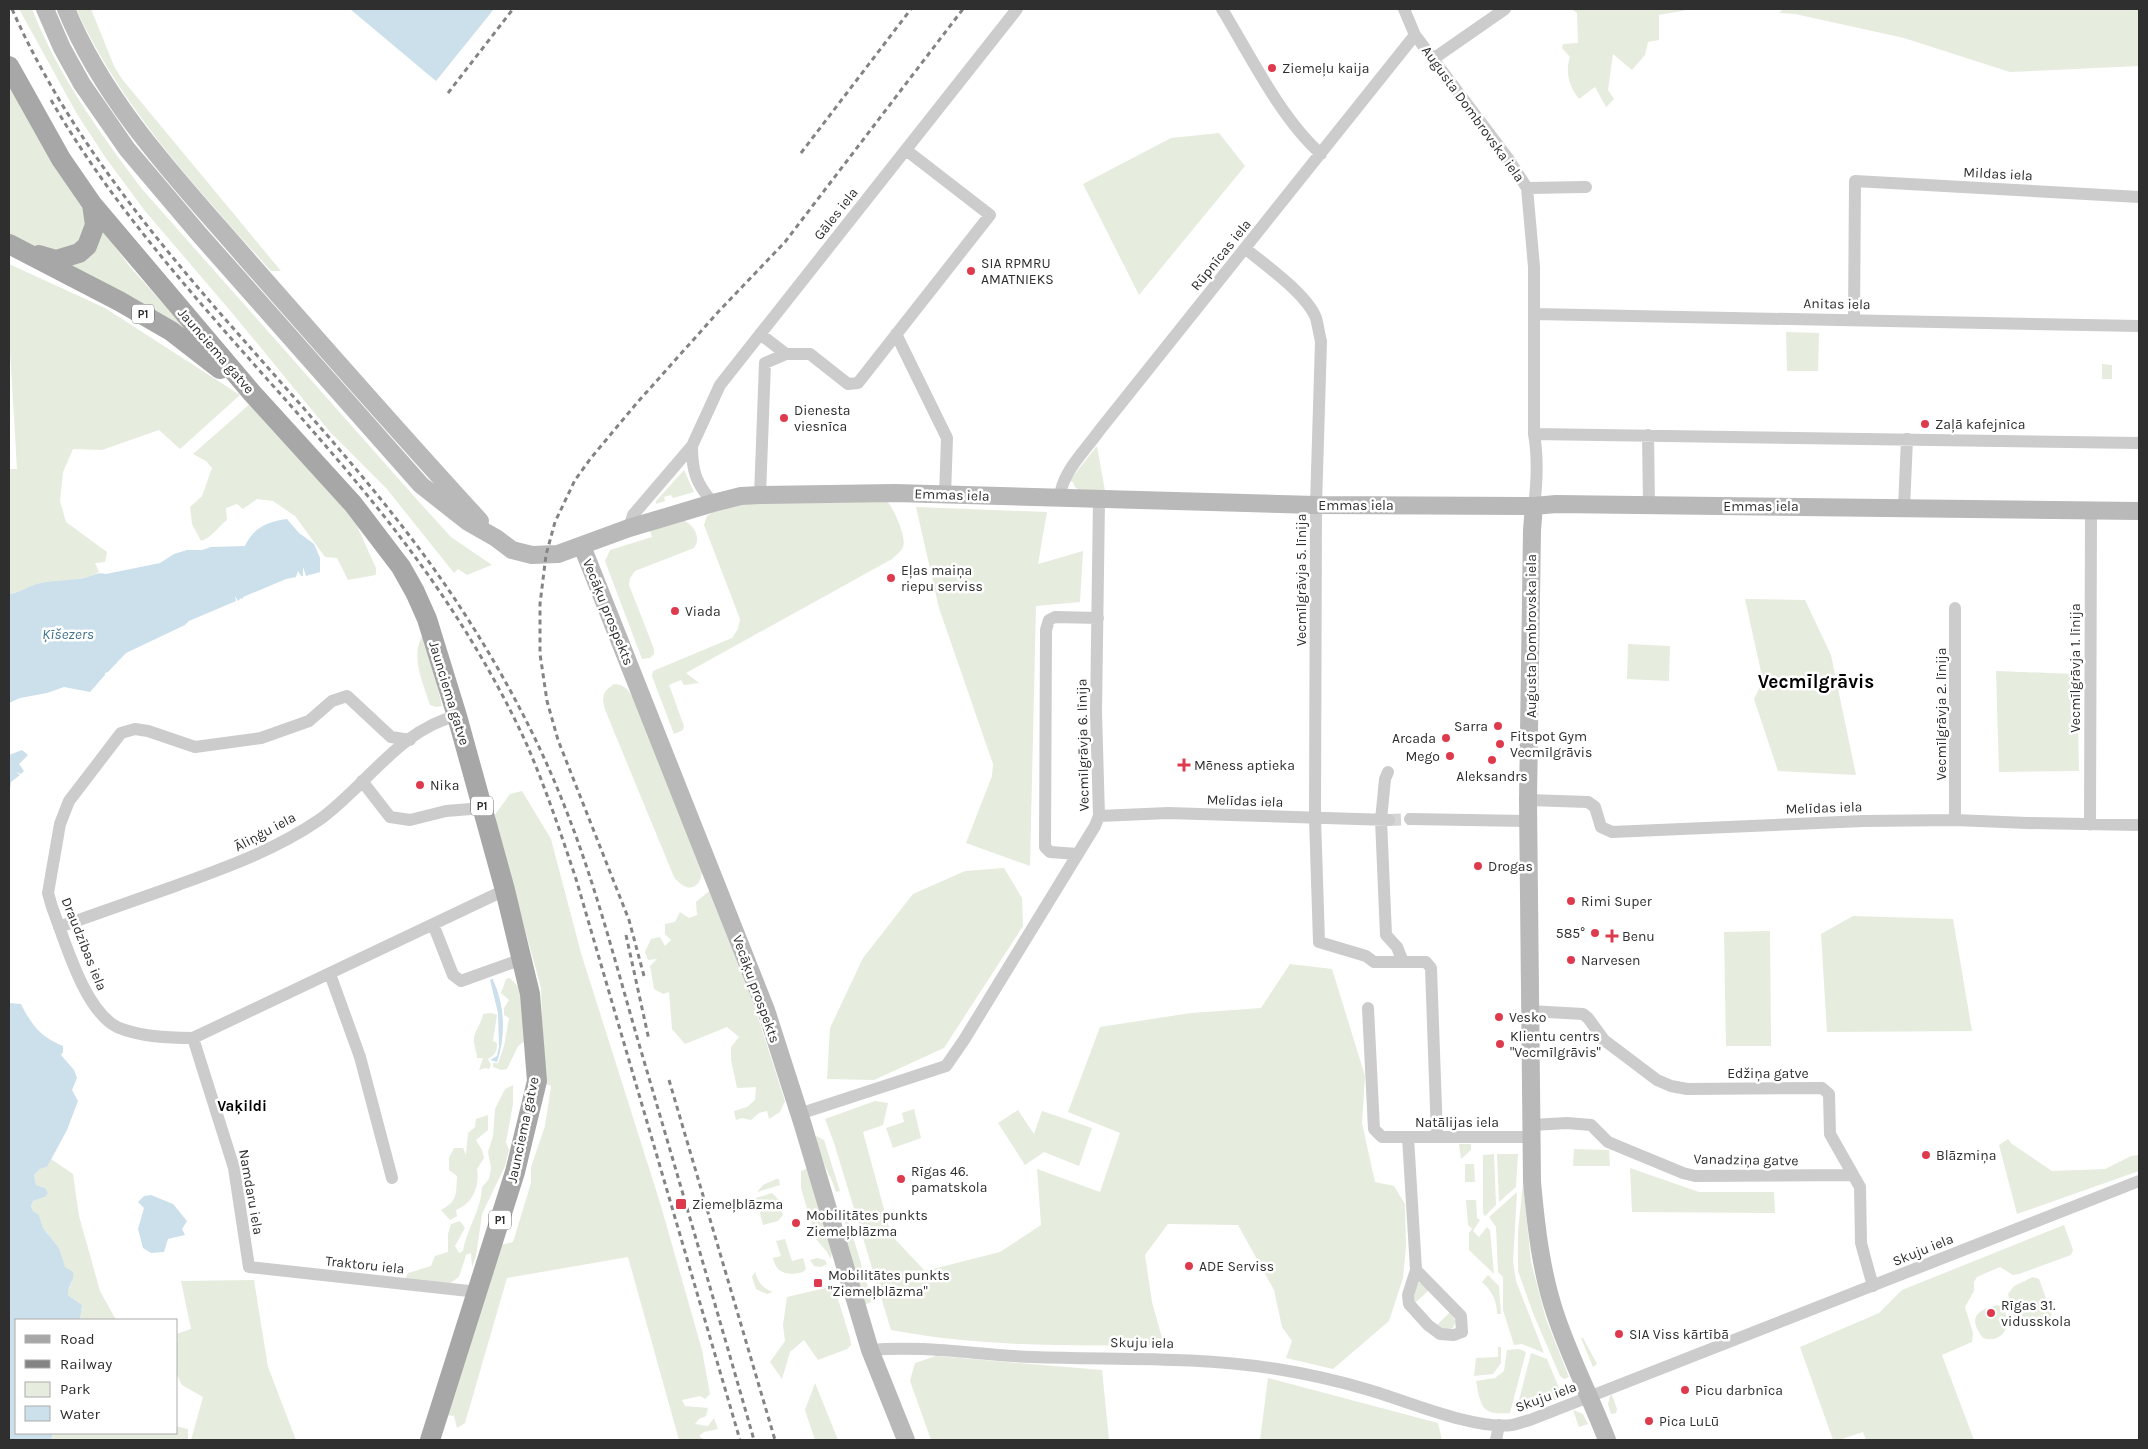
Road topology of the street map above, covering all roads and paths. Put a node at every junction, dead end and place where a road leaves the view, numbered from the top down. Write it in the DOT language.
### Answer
graph roads {
  1 [pos="45,9"];
  2 [pos="66,9"];
  3 [pos="1017,9"];
  4 [pos="1222,9"];
  5 [pos="1404,9"];
  6 [pos="1505,9"];
  7 [pos="1414,35"];
  8 [pos="1433,59"];
  9 [pos="9,66"];
  10 [pos="906,150"];
  11 [pos="1321,154"];
  12 [pos="1586,187"];
  13 [pos="1527,188"];
  14 [pos="2139,197"];
  15 [pos="92,204"];
  16 [pos="16,248"];
  17 [pos="1246,249"];
  18 [pos="275,292"];
  19 [pos="261,304"];
  20 [pos="1534,314"];
  21 [pos="1854,320"];
  22 [pos="2139,326"];
  23 [pos="760,334"];
  24 [pos="896,334"];
  25 [pos="786,354"];
  26 [pos="252,392"];
  27 [pos="1534,434"];
  28 [pos="1648,435"];
  29 [pos="1907,438"];
  30 [pos="2139,443"];
  31 [pos="692,446"];
  32 [pos="760,495"];
  33 [pos="945,495"];
  34 [pos="1060,498"];
  35 [pos="1099,500"];
  36 [pos="712,502"];
  37 [pos="1316,505"];
  38 [pos="1649,505"];
  39 [pos="1534,506"];
  40 [pos="1904,508"];
  41 [pos="2091,511"];
  42 [pos="2139,511"];
  43 [pos="629,528"];
  44 [pos="496,538"];
  45 [pos="582,546"];
  46 [pos="1955,608"];
  47 [pos="1098,618"];
  48 [pos="457,716"];
  49 [pos="410,740"];
  50 [pos="1388,772"];
  51 [pos="362,780"];
  52 [pos="1528,800"];
  53 [pos="483,808"];
  54 [pos="1099,816"];
  55 [pos="1315,818"];
  56 [pos="1385,820"];
  57 [pos="1410,820"];
  58 [pos="1955,820"];
  59 [pos="1528,821"];
  60 [pos="2090,825"];
  61 [pos="2139,825"];
  62 [pos="1078,854"];
  63 [pos="505,890"];
  64 [pos="433,924"];
  65 [pos="59,927"];
  66 [pos="522,959"];
  67 [pos="1403,962"];
  68 [pos="330,974"];
  69 [pos="1368,1008"];
  70 [pos="1530,1011"];
  71 [pos="193,1038"];
  72 [pos="799,1114"];
  73 [pos="1532,1131"];
  74 [pos="1437,1136"];
  75 [pos="1408,1137"];
  76 [pos="1853,1175"];
  77 [pos="392,1178"];
  78 [pos="2139,1181"];
  79 [pos="249,1267"];
  80 [pos="1416,1270"];
  81 [pos="1873,1286"];
  82 [pos="478,1292"];
  83 [pos="870,1350"];
  84 [pos="1589,1397"];
  85 [pos="1499,1425"];
  86 [pos="430,1440"];
  87 [pos="906,1440"];
  88 [pos="1496,1440"];
  89 [pos="1607,1440"];
  1 -- 19 [label="main road"];
  2 -- 18 [label="main road"];
  3 -- 10 [label="street, Gāles iela"];
  4 -- 11 [label="street"];
  5 -- 7 [label="street, Augusta Dombrovska iela"];
  6 -- 8 [label="street"];
  7 -- 8 [label="street, Augusta Dombrovska iela"];
  7 -- 11 [label="street, Rūpnīcas iela"];
  8 -- 13 [label="street, Augusta Dombrovska iela"];
  9 -- 15 [label="main road, Jaunciema gatve / P1"];
  10 -- 23 [label="street, Gāles iela"];
  10 -- 24 [label="street"];
  11 -- 17 [label="street, Rūpnīcas iela"];
  12 -- 13 [label="street"];
  13 -- 20 [label="street, Augusta Dombrovska iela"];
  14 -- 21 [label="street, Mildas iela"];
  15 -- 16 [label="main road"];
  15 -- 26 [label="main road, Jaunciema gatve / P1"];
  16 -- 26 [label="main road, P1"];
  17 -- 34 [label="street, Rūpnīcas iela"];
  17 -- 37 [label="street, Vecmīlgrāvja 5. līnija"];
  18 -- 19 [label="main road"];
  18 -- 44 [label="main road"];
  19 -- 44 [label="main road"];
  20 -- 21 [label="street, Anitas iela"];
  20 -- 27 [label="street, Augusta Dombrovska iela"];
  21 -- 22 [label="street, Anitas iela"];
  23 -- 25 [label="street"];
  23 -- 31 [label="street, Gāles iela"];
  24 -- 25 [label="street"];
  24 -- 33 [label="street"];
  25 -- 32 [label="street"];
  26 -- 48 [label="main road, Jaunciema gatve / P1"];
  27 -- 28 [label="street"];
  27 -- 39 [label="street, Augusta Dombrovska iela"];
  28 -- 29 [label="street"];
  28 -- 38 [label="street"];
  29 -- 30 [label="street"];
  29 -- 40 [label="street"];
  31 -- 36 [label="street, Gāles iela"];
  31 -- 43 [label="street, Gāles iela"];
  32 -- 33 [label="main road, Emmas iela"];
  32 -- 36 [label="main road, Emmas iela"];
  33 -- 34 [label="main road, Emmas iela"];
  34 -- 35 [label="main road, Emmas iela"];
  35 -- 37 [label="main road, Emmas iela"];
  35 -- 47 [label="street, Vecmīlgrāvja 6. līnija"];
  36 -- 43 [label="main road, Emmas iela"];
  37 -- 39 [label="main road, Emmas iela"];
  37 -- 55 [label="street, Vecmīlgrāvja 5. līnija"];
  38 -- 39 [label="main road, Emmas iela"];
  38 -- 40 [label="main road, Emmas iela"];
  39 -- 52 [label="main road, Augusta Dombrovska iela"];
  40 -- 41 [label="main road, Emmas iela"];
  41 -- 42 [label="main road, Emmas iela"];
  41 -- 60 [label="street, Vecmīlgrāvja 1. līnija"];
  43 -- 45 [label="main road, Emmas iela"];
  44 -- 45 [label="main road, Emmas iela"];
  45 -- 72 [label="main road, Vecāķu prospekts"];
  46 -- 58 [label="street, Vecmīlgrāvja 2. līnija"];
  47 -- 54 [label="street, Vecmīlgrāvja 6. līnija"];
  47 -- 62 [label="street"];
  48 -- 49 [label="street, Āliņģu iela"];
  48 -- 53 [label="main road, Jaunciema gatve / P1"];
  49 -- 51 [label="street, Āliņģu iela"];
  49 -- 65 [label="street, Draudzības iela"];
  50 -- 56 [label="street"];
  51 -- 53 [label="street"];
  51 -- 65 [label="street, Āliņģu iela"];
  52 -- 58 [label="street, Melīdas iela"];
  52 -- 59 [label="main road, Augusta Dombrovska iela"];
  53 -- 63 [label="main road, Jaunciema gatve / P1"];
  54 -- 55 [label="street, Melīdas iela"];
  54 -- 62 [label="street, Vecmīlgrāvja 6. līnija"];
  55 -- 56 [label="street, Melīdas iela"];
  55 -- 67 [label="street, Vecmīlgrāvja 5. līnija"];
  56 -- 67 [label="street"];
  57 -- 59 [label="street"];
  58 -- 60 [label="street, Melīdas iela"];
  59 -- 70 [label="main road, Augusta Dombrovska iela"];
  60 -- 61 [label="street, Melīdas iela"];
  62 -- 72 [label="street, Vecmīlgrāvja 6. līnija"];
  63 -- 64 [label="street, Draudzības iela"];
  63 -- 66 [label="main road, Jaunciema gatve / P1"];
  64 -- 66 [label="street"];
  64 -- 68 [label="street, Draudzības iela"];
  65 -- 71 [label="street, Draudzības iela"];
  66 -- 82 [label="main road, Jaunciema gatve / P1"];
  67 -- 74 [label="street"];
  68 -- 71 [label="street, Draudzības iela"];
  68 -- 77 [label="street"];
  69 -- 75 [label="street, Natālijas iela"];
  70 -- 73 [label="main road, Augusta Dombrovska iela"];
  70 -- 76 [label="street, Edžiņa gatve"];
  71 -- 79 [label="street, Namdaru iela"];
  72 -- 83 [label="main road, Vecāķu prospekts"];
  73 -- 74 [label="street, Natālijas iela"];
  73 -- 76 [label="street, Vanadziņa gatve"];
  73 -- 84 [label="main road, Augusta Dombrovska iela"];
  74 -- 75 [label="street, Natālijas iela"];
  75 -- 80 [label="street"];
  76 -- 81 [label="street, Edžiņa gatve"];
  78 -- 81 [label="street, Skuju iela"];
  79 -- 82 [label="street, Traktoru iela"];
  80 -- 80 [label="street"];
  81 -- 84 [label="street, Skuju iela"];
  82 -- 86 [label="main road, Jaunciema gatve / P1"];
  83 -- 85 [label="street, Skuju iela"];
  83 -- 87 [label="main road, Vecāķu prospekts"];
  84 -- 85 [label="street, Skuju iela"];
  84 -- 89 [label="main road, Augusta Dombrovska iela"];
  85 -- 88 [label="street"];
}
